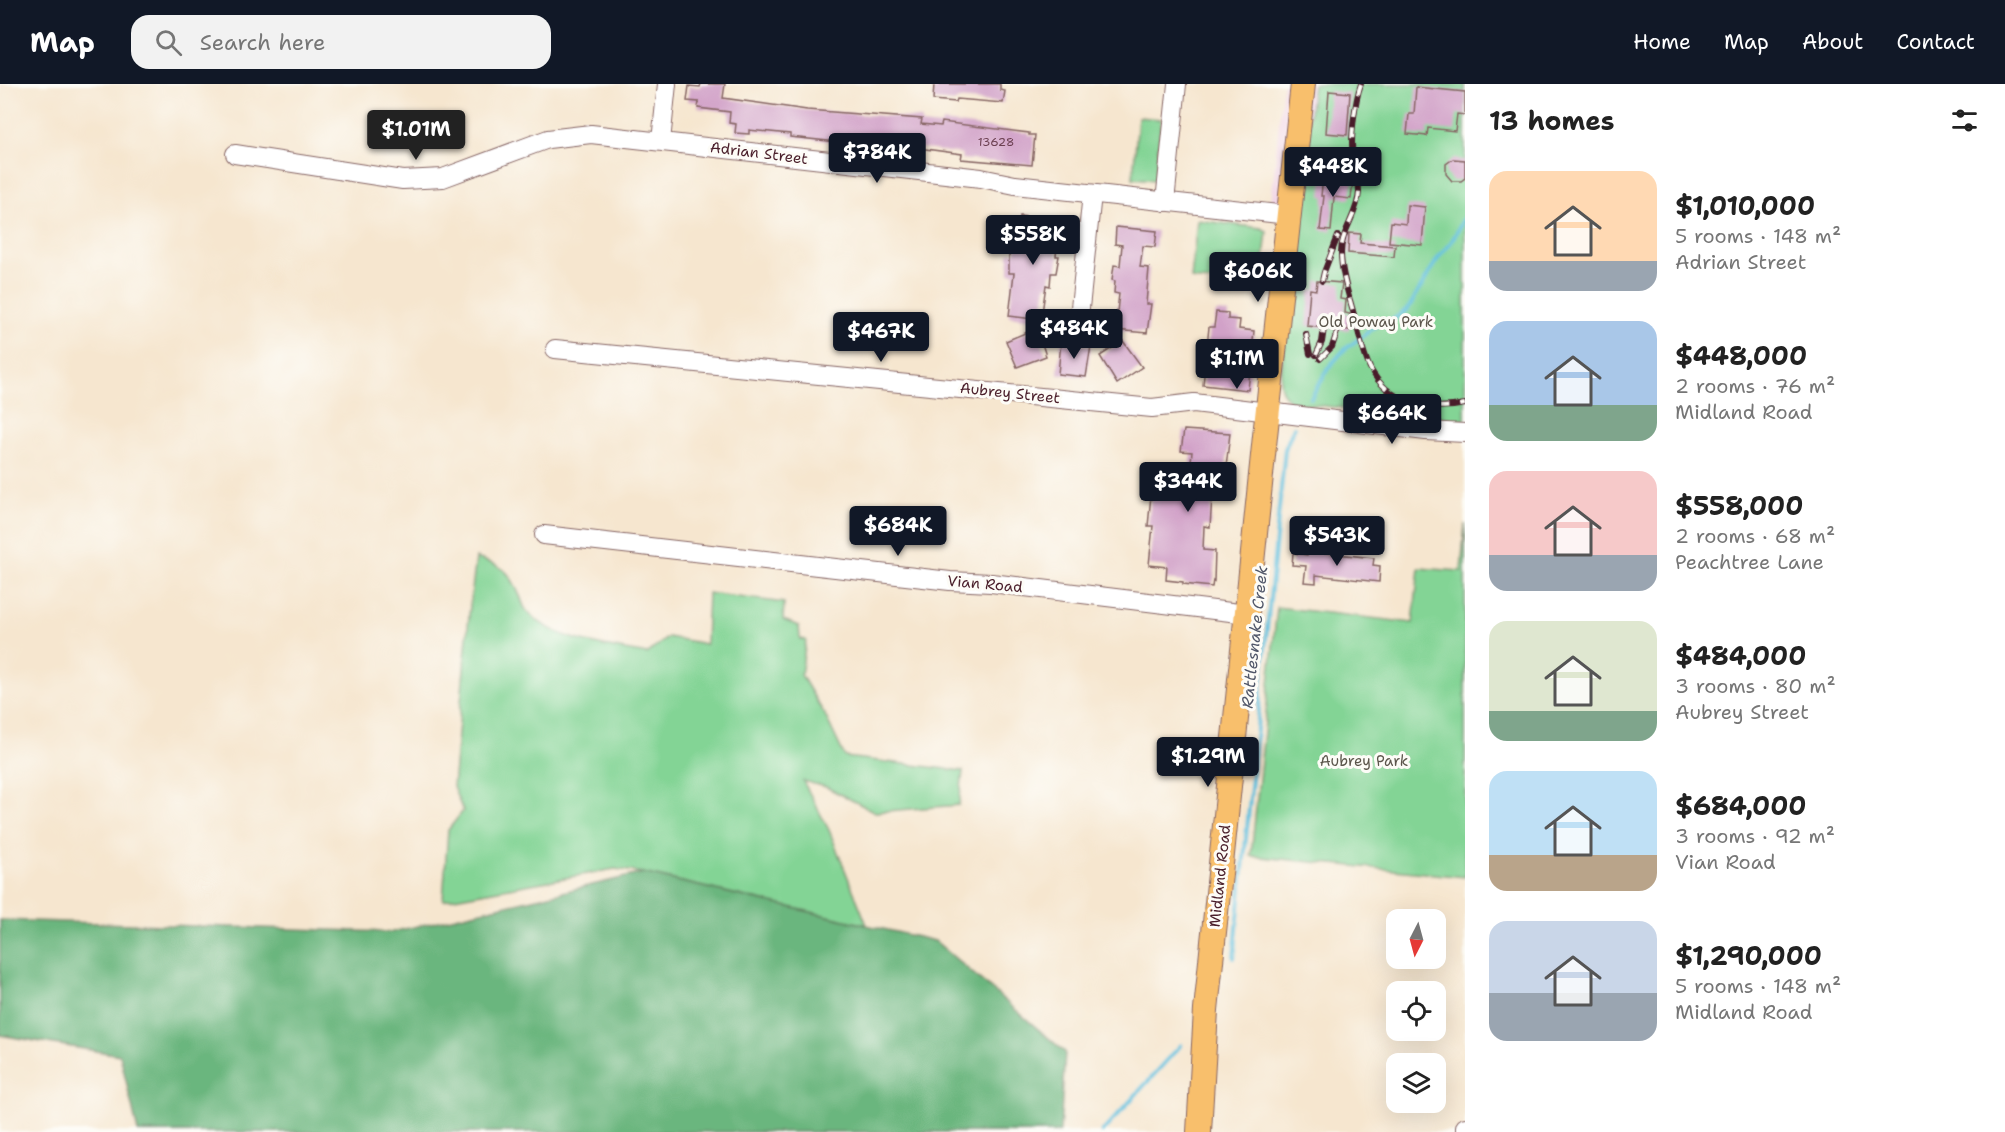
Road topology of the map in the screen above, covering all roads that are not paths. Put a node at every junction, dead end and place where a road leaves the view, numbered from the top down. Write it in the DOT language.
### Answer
graph roads {
  1 [pos="667,84"];
  2 [pos="1177,84"];
  3 [pos="1304,84"];
  4 [pos="661,141"];
  5 [pos="235,154"];
  6 [pos="1092,194"];
  7 [pos="1165,202"];
  8 [pos="1288,215"];
  9 [pos="1080,308"];
  10 [pos="555,349"];
  11 [pos="1267,411"];
  12 [pos="1465,433"];
  13 [pos="544,535"];
  14 [pos="1247,614"];
  15 [pos="1465,1127"];
  16 [pos="1199,1132"];
  17 [pos="1464,1132"];
  1 -- 4 [label="street"];
  2 -- 7 [label="street"];
  3 -- 8 [label="main road, Midland Road"];
  4 -- 5 [label="street, Adrian Street"];
  4 -- 6 [label="street, Adrian Street"];
  6 -- 7 [label="street, Adrian Street"];
  6 -- 9 [label="street"];
  7 -- 8 [label="street, Adrian Street"];
  8 -- 11 [label="main road, Midland Road"];
  10 -- 11 [label="street, Aubrey Street"];
  11 -- 12 [label="street, Aubrey Street"];
  11 -- 14 [label="main road, Midland Road"];
  13 -- 14 [label="street, Vian Road"];
  14 -- 16 [label="main road, Midland Road"];
  15 -- 17 [label="street"];
}
